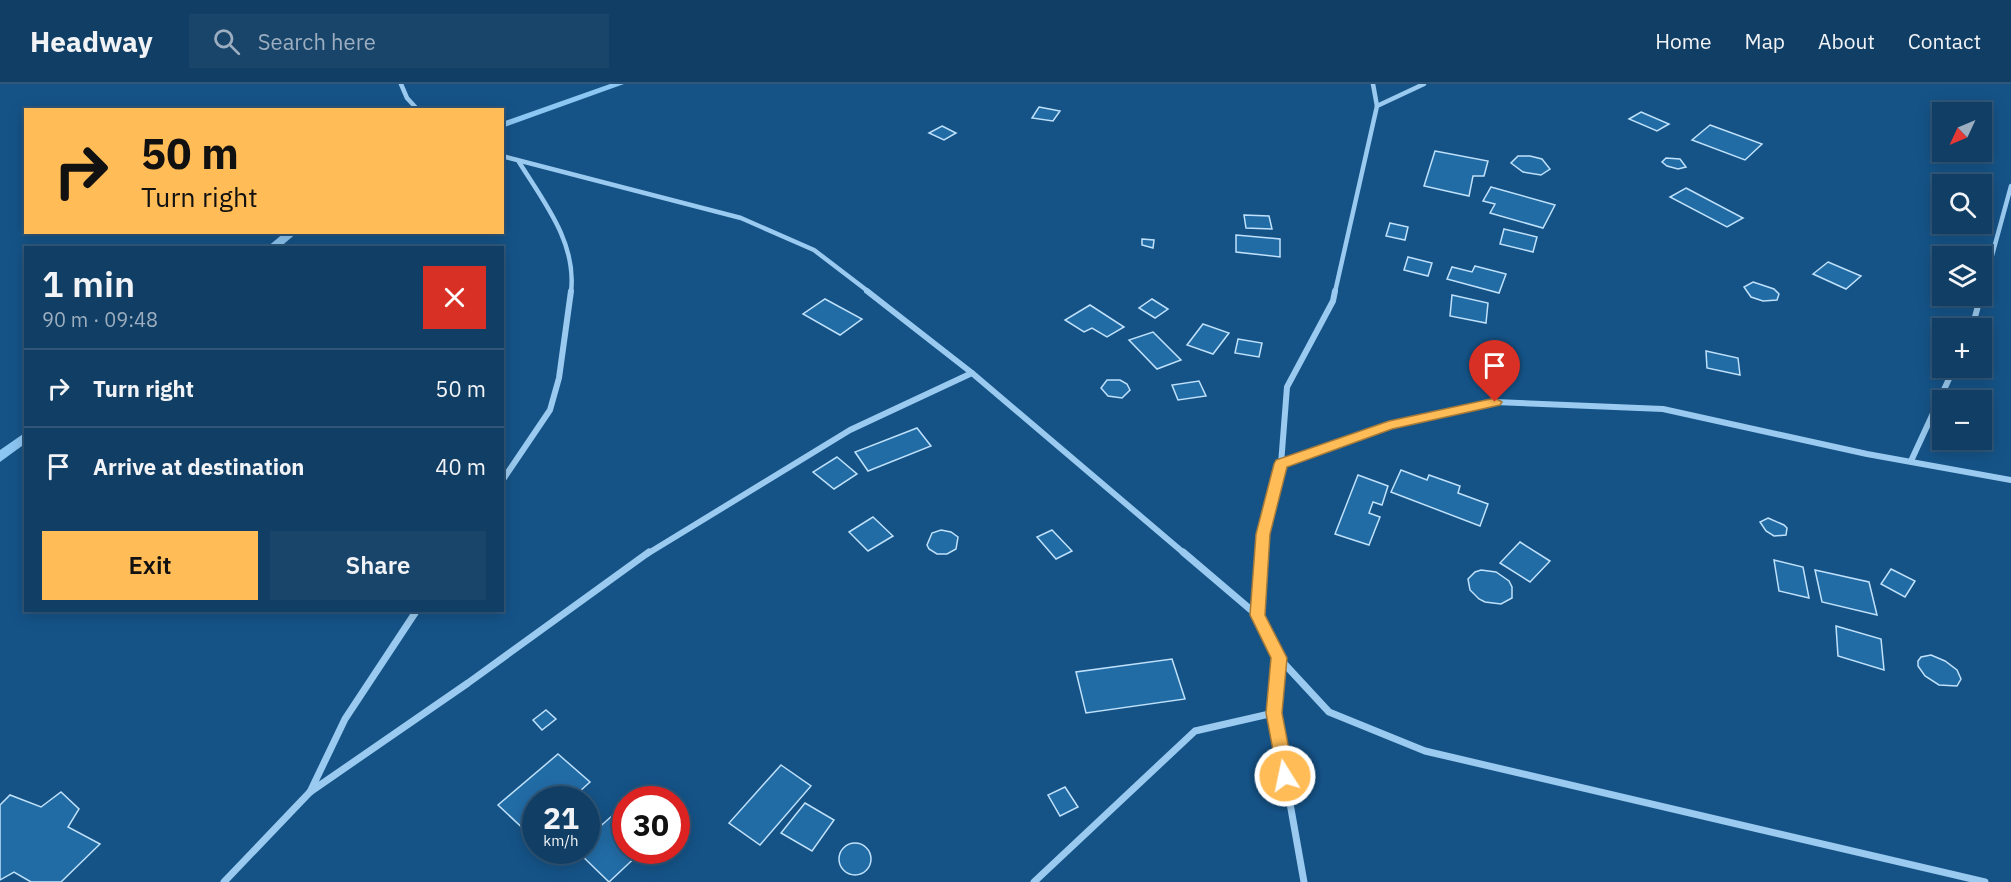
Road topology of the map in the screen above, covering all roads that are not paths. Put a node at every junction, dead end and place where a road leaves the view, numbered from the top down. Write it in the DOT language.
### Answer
graph roads {
  1 [pos="401,84"];
  2 [pos="1373,84"];
  3 [pos="1424,84"];
  4 [pos="1377,106"];
  5 [pos="416,108"];
  6 [pos="504,157"];
  7 [pos="519,161"];
  8 [pos="2011,186"];
  9 [pos="1975,318"];
  10 [pos="972,373"];
  11 [pos="1949,378"];
  12 [pos="1911,461"];
  13 [pos="1281,464"];
  14 [pos="504,478"];
  15 [pos="2011,480"];
  16 [pos="416,612"];
  17 [pos="1257,615"];
  18 [pos="1279,658"];
  19 [pos="1274,713"];
  20 [pos="310,792"];
  21 [pos="224,882"];
  22 [pos="1034,882"];
  23 [pos="1304,882"];
  24 [pos="1985,882"];
  1 -- 5 [label="street"];
  2 -- 4 [label="street"];
  3 -- 4 [label="street"];
  4 -- 13 [label="street"];
  6 -- 7 [label="street"];
  7 -- 10 [label="street"];
  7 -- 14 [label="street"];
  8 -- 9 [label="street"];
  10 -- 17 [label="street"];
  10 -- 20 [label="street"];
  11 -- 12 [label="street"];
  12 -- 13 [label="street"];
  12 -- 15 [label="street"];
  13 -- 17 [label="street"];
  16 -- 20 [label="street"];
  17 -- 18 [label="street"];
  18 -- 19 [label="street"];
  18 -- 24 [label="street"];
  19 -- 22 [label="street"];
  19 -- 23 [label="street"];
  20 -- 21 [label="street"];
}
